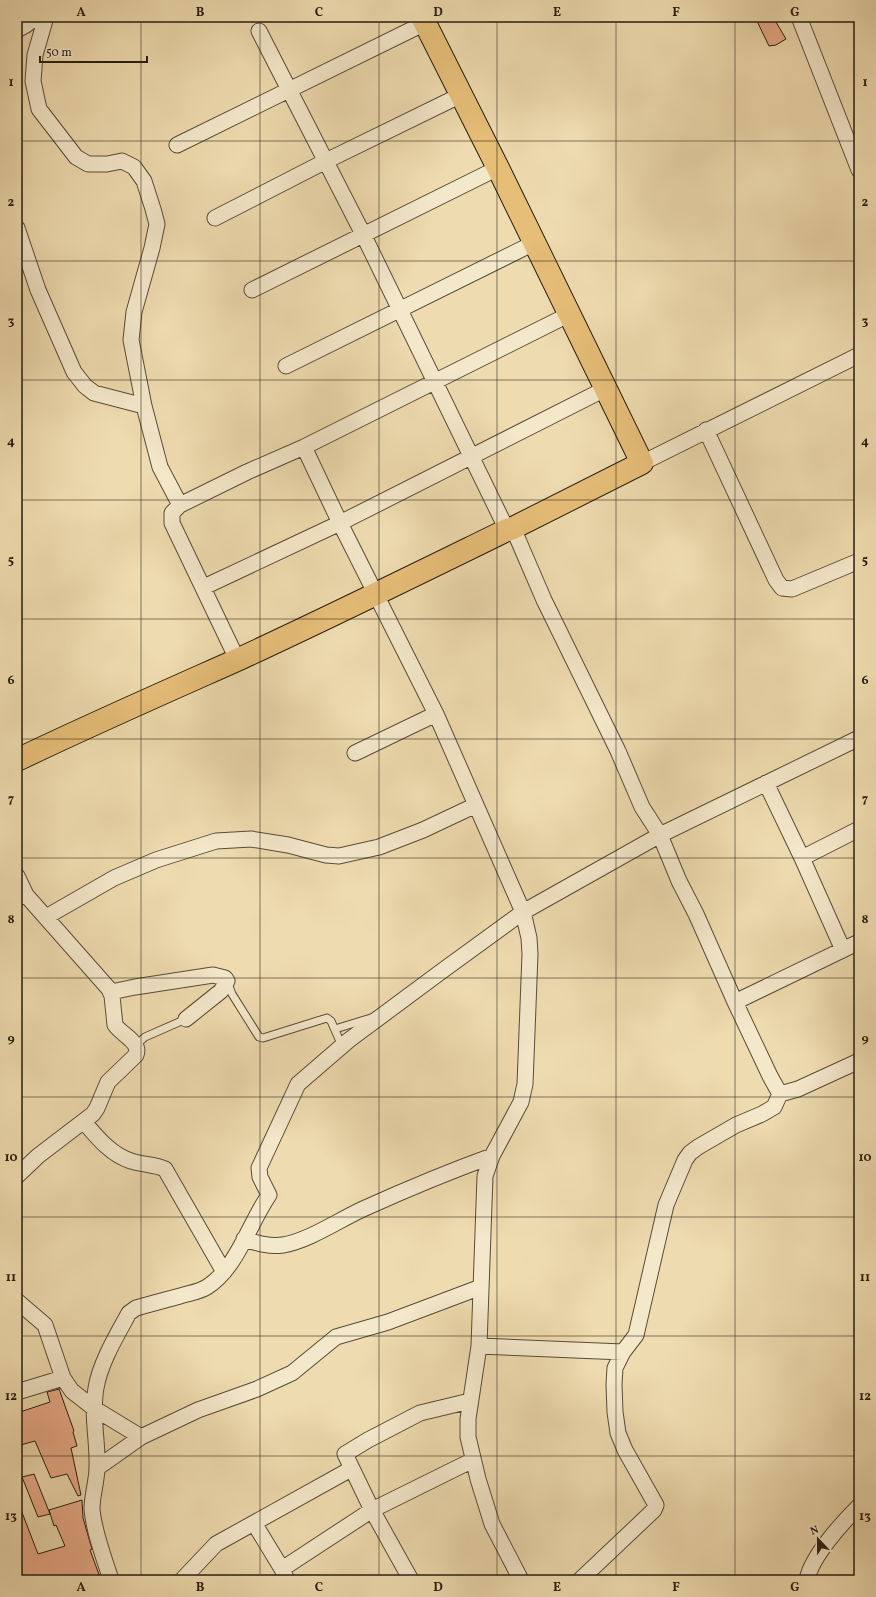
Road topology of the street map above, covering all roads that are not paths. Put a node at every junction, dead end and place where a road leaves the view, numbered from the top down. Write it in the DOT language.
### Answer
graph roads {
  1 [pos="46,17"];
  2 [pos="799,17"];
  3 [pos="424,20"];
  4 [pos="259,31"];
  5 [pos="290,90"];
  6 [pos="461,95"];
  7 [pos="178,146"];
  8 [pos="326,161"];
  9 [pos="498,168"];
  10 [pos="859,170"];
  11 [pos="215,218"];
  12 [pos="17,228"];
  13 [pos="363,234"];
  14 [pos="534,243"];
  15 [pos="252,290"];
  16 [pos="400,309"];
  17 [pos="570,314"];
  18 [pos="859,355"];
  19 [pos="286,366"];
  20 [pos="434,382"];
  21 [pos="605,388"];
  22 [pos="144,406"];
  23 [pos="706,430"];
  24 [pos="304,447"];
  25 [pos="470,457"];
  26 [pos="642,463"];
  27 [pos="180,505"];
  28 [pos="340,523"];
  29 [pos="510,529"];
  30 [pos="859,561"];
  31 [pos="204,587"];
  32 [pos="375,595"];
  33 [pos="237,659"];
  34 [pos="436,714"];
  35 [pos="859,738"];
  36 [pos="355,753"];
  37 [pos="17,760"];
  38 [pos="766,783"];
  39 [pos="476,805"];
  40 [pos="859,829"];
  41 [pos="660,835"];
  42 [pos="802,858"];
  43 [pos="17,876"];
  44 [pos="22,897"];
  45 [pos="523,912"];
  46 [pos="46,917"];
  47 [pos="859,942"];
  48 [pos="843,950"];
  49 [pos="227,981"];
  50 [pos="111,992"];
  51 [pos="735,1002"];
  52 [pos="384,1014"];
  53 [pos="186,1019"];
  54 [pos="335,1029"];
  55 [pos="136,1045"];
  56 [pos="342,1046"];
  57 [pos="859,1061"];
  58 [pos="780,1094"];
  59 [pos="84,1122"];
  60 [pos="492,1156"];
  61 [pos="17,1176"];
  62 [pos="244,1239"];
  63 [pos="224,1272"];
  64 [pos="481,1287"];
  65 [pos="17,1301"];
  66 [pos="480,1346"];
  67 [pos="623,1352"];
  68 [pos="63,1378"];
  69 [pos="17,1392"];
  70 [pos="470,1401"];
  71 [pos="94,1409"];
  72 [pos="141,1437"];
  73 [pos="473,1460"];
  74 [pos="98,1468"];
  75 [pos="351,1469"];
  76 [pos="859,1506"];
  77 [pos="372,1510"];
  78 [pos="254,1523"];
  79 [pos="285,1574"];
  80 [pos="111,1580"];
  81 [pos="182,1580"];
  82 [pos="411,1580"];
  83 [pos="521,1580"];
  84 [pos="580,1580"];
  85 [pos="807,1580"];
  1 -- 22 [label="street"];
  2 -- 10 [label="street"];
  3 -- 5 [label="street"];
  3 -- 6 [label="main road"];
  4 -- 5 [label="street"];
  5 -- 7 [label="street"];
  5 -- 8 [label="street"];
  6 -- 8 [label="street"];
  6 -- 9 [label="main road"];
  8 -- 11 [label="street"];
  8 -- 13 [label="street"];
  9 -- 13 [label="street"];
  9 -- 14 [label="main road"];
  12 -- 22 [label="street"];
  13 -- 15 [label="street"];
  13 -- 16 [label="street"];
  14 -- 16 [label="street"];
  14 -- 17 [label="main road"];
  16 -- 19 [label="street"];
  16 -- 20 [label="street"];
  17 -- 20 [label="street"];
  17 -- 21 [label="main road"];
  18 -- 23 [label="street"];
  20 -- 24 [label="street"];
  20 -- 25 [label="street"];
  21 -- 25 [label="street"];
  21 -- 26 [label="main road"];
  22 -- 27 [label="street"];
  23 -- 26 [label="street"];
  23 -- 30 [label="street"];
  24 -- 27 [label="street"];
  24 -- 28 [label="street"];
  25 -- 28 [label="street"];
  25 -- 29 [label="street"];
  26 -- 29 [label="main road"];
  27 -- 31 [label="street"];
  28 -- 31 [label="street"];
  28 -- 32 [label="street"];
  29 -- 32 [label="main road"];
  29 -- 41 [label="street"];
  31 -- 33 [label="street"];
  32 -- 33 [label="main road"];
  32 -- 34 [label="street"];
  33 -- 37 [label="main road"];
  34 -- 36 [label="street"];
  34 -- 39 [label="street"];
  35 -- 38 [label="street"];
  38 -- 41 [label="street"];
  38 -- 42 [label="street"];
  39 -- 45 [label="street"];
  39 -- 46 [label="street"];
  40 -- 42 [label="street"];
  41 -- 45 [label="street"];
  41 -- 51 [label="street"];
  42 -- 48 [label="street"];
  43 -- 44 [label="street"];
  44 -- 46 [label="street"];
  45 -- 52 [label="street"];
  45 -- 60 [label="street"];
  46 -- 50 [label="street"];
  47 -- 48 [label="street"];
  48 -- 51 [label="street"];
  49 -- 50 [label="street"];
  49 -- 53 [label="street"];
  49 -- 54 [label="lane"];
  50 -- 55 [label="street"];
  51 -- 58 [label="street"];
  52 -- 54 [label="lane"];
  52 -- 56 [label="street"];
  53 -- 55 [label="lane"];
  54 -- 56 [label="lane"];
  55 -- 59 [label="street"];
  56 -- 62 [label="street"];
  57 -- 58 [label="street"];
  58 -- 67 [label="street"];
  59 -- 61 [label="street"];
  59 -- 63 [label="street"];
  60 -- 62 [label="street"];
  60 -- 64 [label="street"];
  62 -- 63 [label="street"];
  63 -- 71 [label="street"];
  64 -- 66 [label="street"];
  64 -- 72 [label="street"];
  65 -- 68 [label="street"];
  66 -- 67 [label="street"];
  66 -- 70 [label="street"];
  67 -- 84 [label="street"];
  68 -- 69 [label="street"];
  68 -- 71 [label="street"];
  70 -- 73 [label="street"];
  70 -- 75 [label="street"];
  71 -- 72 [label="street"];
  71 -- 74 [label="street"];
  72 -- 74 [label="street"];
  73 -- 77 [label="street"];
  73 -- 83 [label="street"];
  74 -- 80 [label="street"];
  75 -- 77 [label="street"];
  75 -- 78 [label="street"];
  76 -- 85 [label="street"];
  77 -- 79 [label="street"];
  77 -- 82 [label="street"];
  78 -- 79 [label="street"];
  78 -- 81 [label="street"];
}
